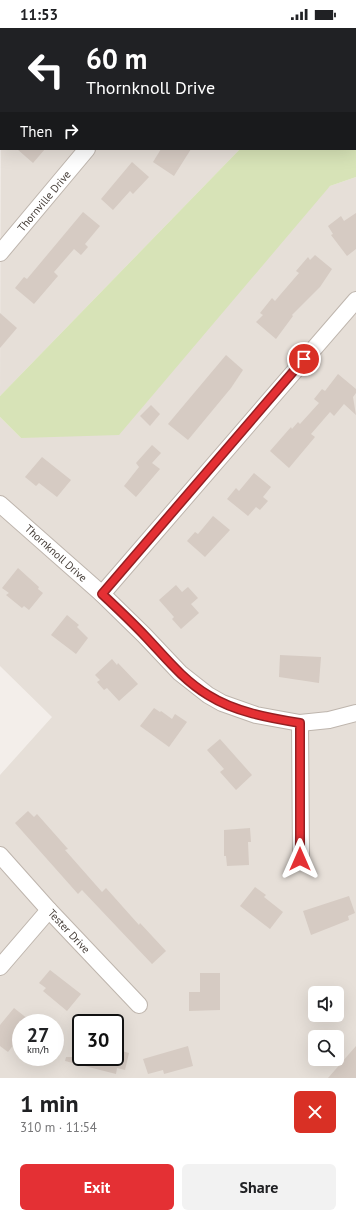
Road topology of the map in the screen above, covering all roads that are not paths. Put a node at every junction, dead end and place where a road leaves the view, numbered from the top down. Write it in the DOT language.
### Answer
graph roads {
  1 [pos="86,150"];
  2 [pos="0,253"];
  3 [pos="356,300"];
  4 [pos="0,504"];
  5 [pos="102,594"];
  6 [pos="356,713"];
  7 [pos="300,723"];
  8 [pos="0,855"];
  9 [pos="300,859"];
  10 [pos="49,910"];
  11 [pos="0,968"];
  12 [pos="139,1005"];
  1 -- 2 [label="street, Thornville Drive"];
  3 -- 5 [label="street"];
  4 -- 5 [label="street, Thornknoll Drive"];
  5 -- 7 [label="street, Thornknoll Drive"];
  6 -- 7 [label="street, Thornknoll Drive"];
  7 -- 9 [label="street"];
  8 -- 10 [label="street, Tester Drive"];
  10 -- 11 [label="street"];
  10 -- 12 [label="street, Tester Drive"];
}
